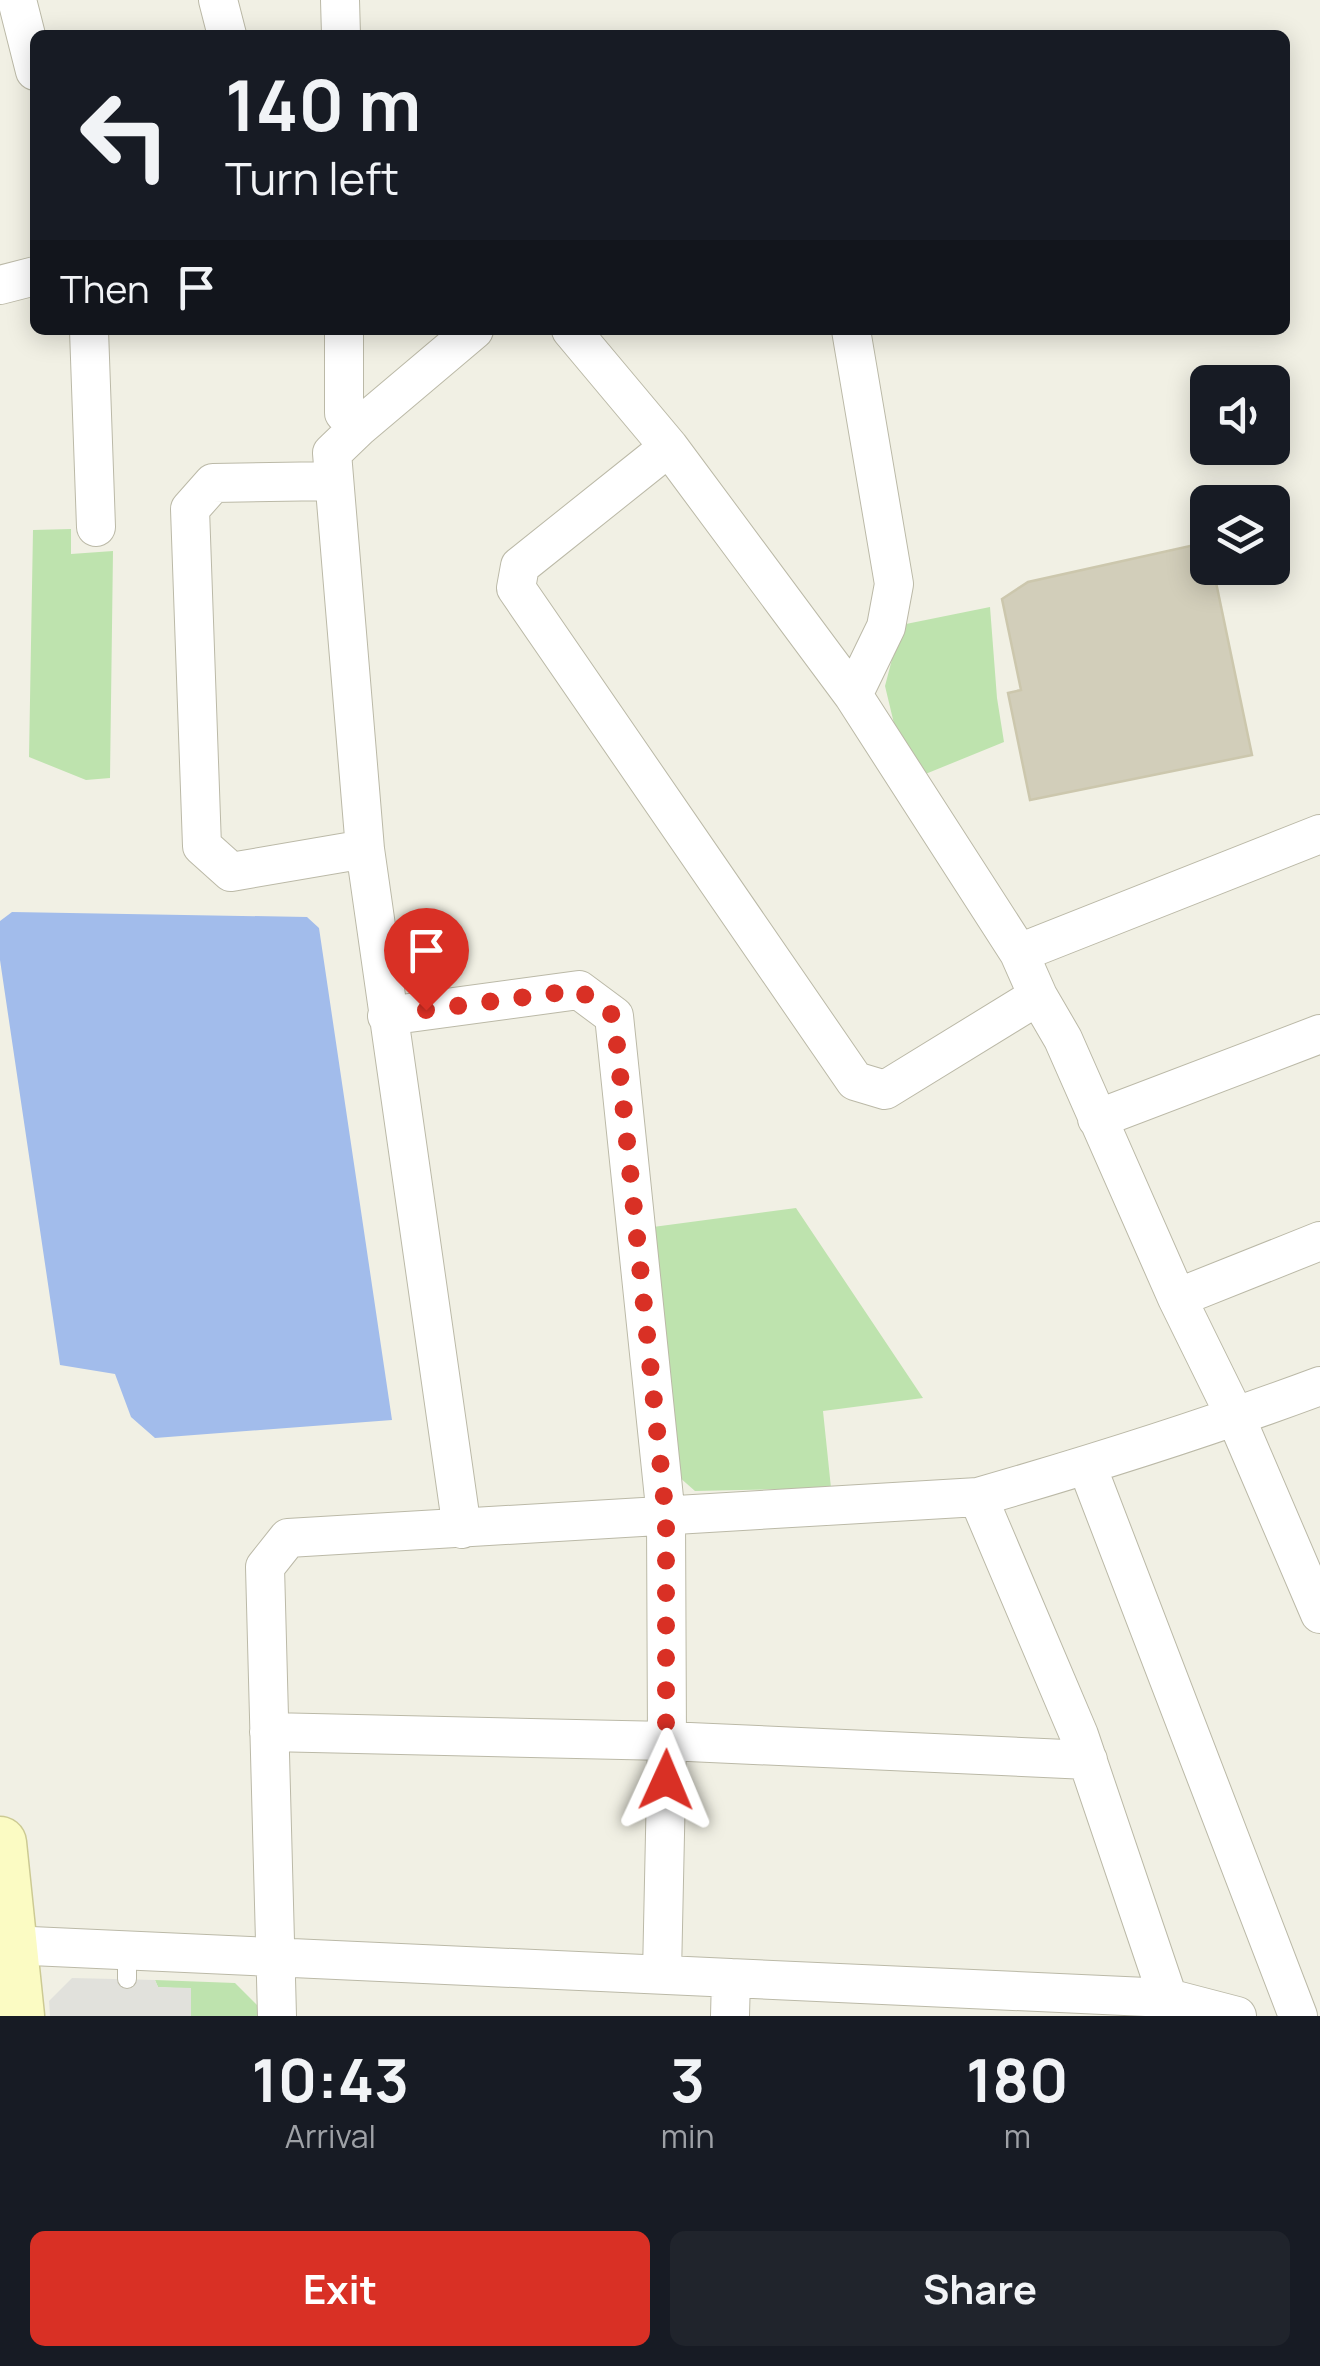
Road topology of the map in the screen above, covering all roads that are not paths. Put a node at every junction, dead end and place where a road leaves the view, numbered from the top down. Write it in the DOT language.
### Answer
graph roads {
  1 [pos="16,0"];
  2 [pos="218,0"];
  3 [pos="340,0"];
  4 [pos="226,30"];
  5 [pos="341,30"];
  6 [pos="30,52"];
  7 [pos="30,277"];
  8 [pos="0,285"];
  9 [pos="89,335"];
  10 [pos="344,335"];
  11 [pos="468,335"];
  12 [pos="574,335"];
  13 [pos="852,335"];
  14 [pos="358,428"];
  15 [pos="669,448"];
  16 [pos="333,481"];
  17 [pos="96,527"];
  18 [pos="853,694"];
  19 [pos="1320,834"];
  20 [pos="364,849"];
  21 [pos="1019,952"];
  22 [pos="1038,996"];
  23 [pos="387,1016"];
  24 [pos="1320,1034"];
  25 [pos="1098,1119"];
  26 [pos="1320,1242"];
  27 [pos="1177,1298"];
  28 [pos="1320,1386"];
  29 [pos="1236,1418"];
  30 [pos="1087,1466"];
  31 [pos="978,1498"];
  32 [pos="666,1517"];
  33 [pos="462,1529"];
  34 [pos="1320,1614"];
  35 [pos="269,1732"];
  36 [pos="667,1740"];
  37 [pos="1088,1760"];
  38 [pos="0,1843"];
  39 [pos="9,1945"];
  40 [pos="275,1957"];
  41 [pos="662,1974"];
  42 [pos="731,1978"];
  43 [pos="1168,1998"];
  44 [pos="1219,2014"];
  45 [pos="18,2016"];
  46 [pos="277,2016"];
  47 [pos="730,2016"];
  48 [pos="1298,2016"];
  1 -- 6 [label="street"];
  2 -- 4 [label="street"];
  3 -- 5 [label="street"];
  7 -- 8 [label="street"];
  9 -- 17 [label="street"];
  10 -- 14 [label="street"];
  11 -- 14 [label="street"];
  12 -- 15 [label="street"];
  13 -- 18 [label="street"];
  14 -- 16 [label="street"];
  15 -- 18 [label="street"];
  15 -- 22 [label="street"];
  16 -- 20 [label="street"];
  16 -- 20 [label="street"];
  18 -- 21 [label="street"];
  19 -- 21 [label="street"];
  20 -- 23 [label="street"];
  21 -- 22 [label="street"];
  22 -- 25 [label="street"];
  23 -- 32 [label="street"];
  23 -- 33 [label="street"];
  24 -- 25 [label="street"];
  25 -- 27 [label="street"];
  26 -- 27 [label="street"];
  27 -- 29 [label="street"];
  28 -- 29 [label="street"];
  29 -- 30 [label="street"];
  29 -- 34 [label="street"];
  30 -- 31 [label="street"];
  30 -- 48 [label="street"];
  31 -- 32 [label="street"];
  31 -- 37 [label="street"];
  32 -- 33 [label="street"];
  32 -- 36 [label="street"];
  33 -- 35 [label="street"];
  35 -- 36 [label="street"];
  35 -- 40 [label="street"];
  36 -- 37 [label="street"];
  36 -- 41 [label="street"];
  37 -- 43 [label="street"];
  38 -- 39 [label="main road"];
  39 -- 40 [label="street"];
  39 -- 45 [label="main road"];
  40 -- 41 [label="street"];
  40 -- 46 [label="street"];
  41 -- 42 [label="street"];
  42 -- 43 [label="street"];
  42 -- 47 [label="street"];
  43 -- 44 [label="street"];
}
